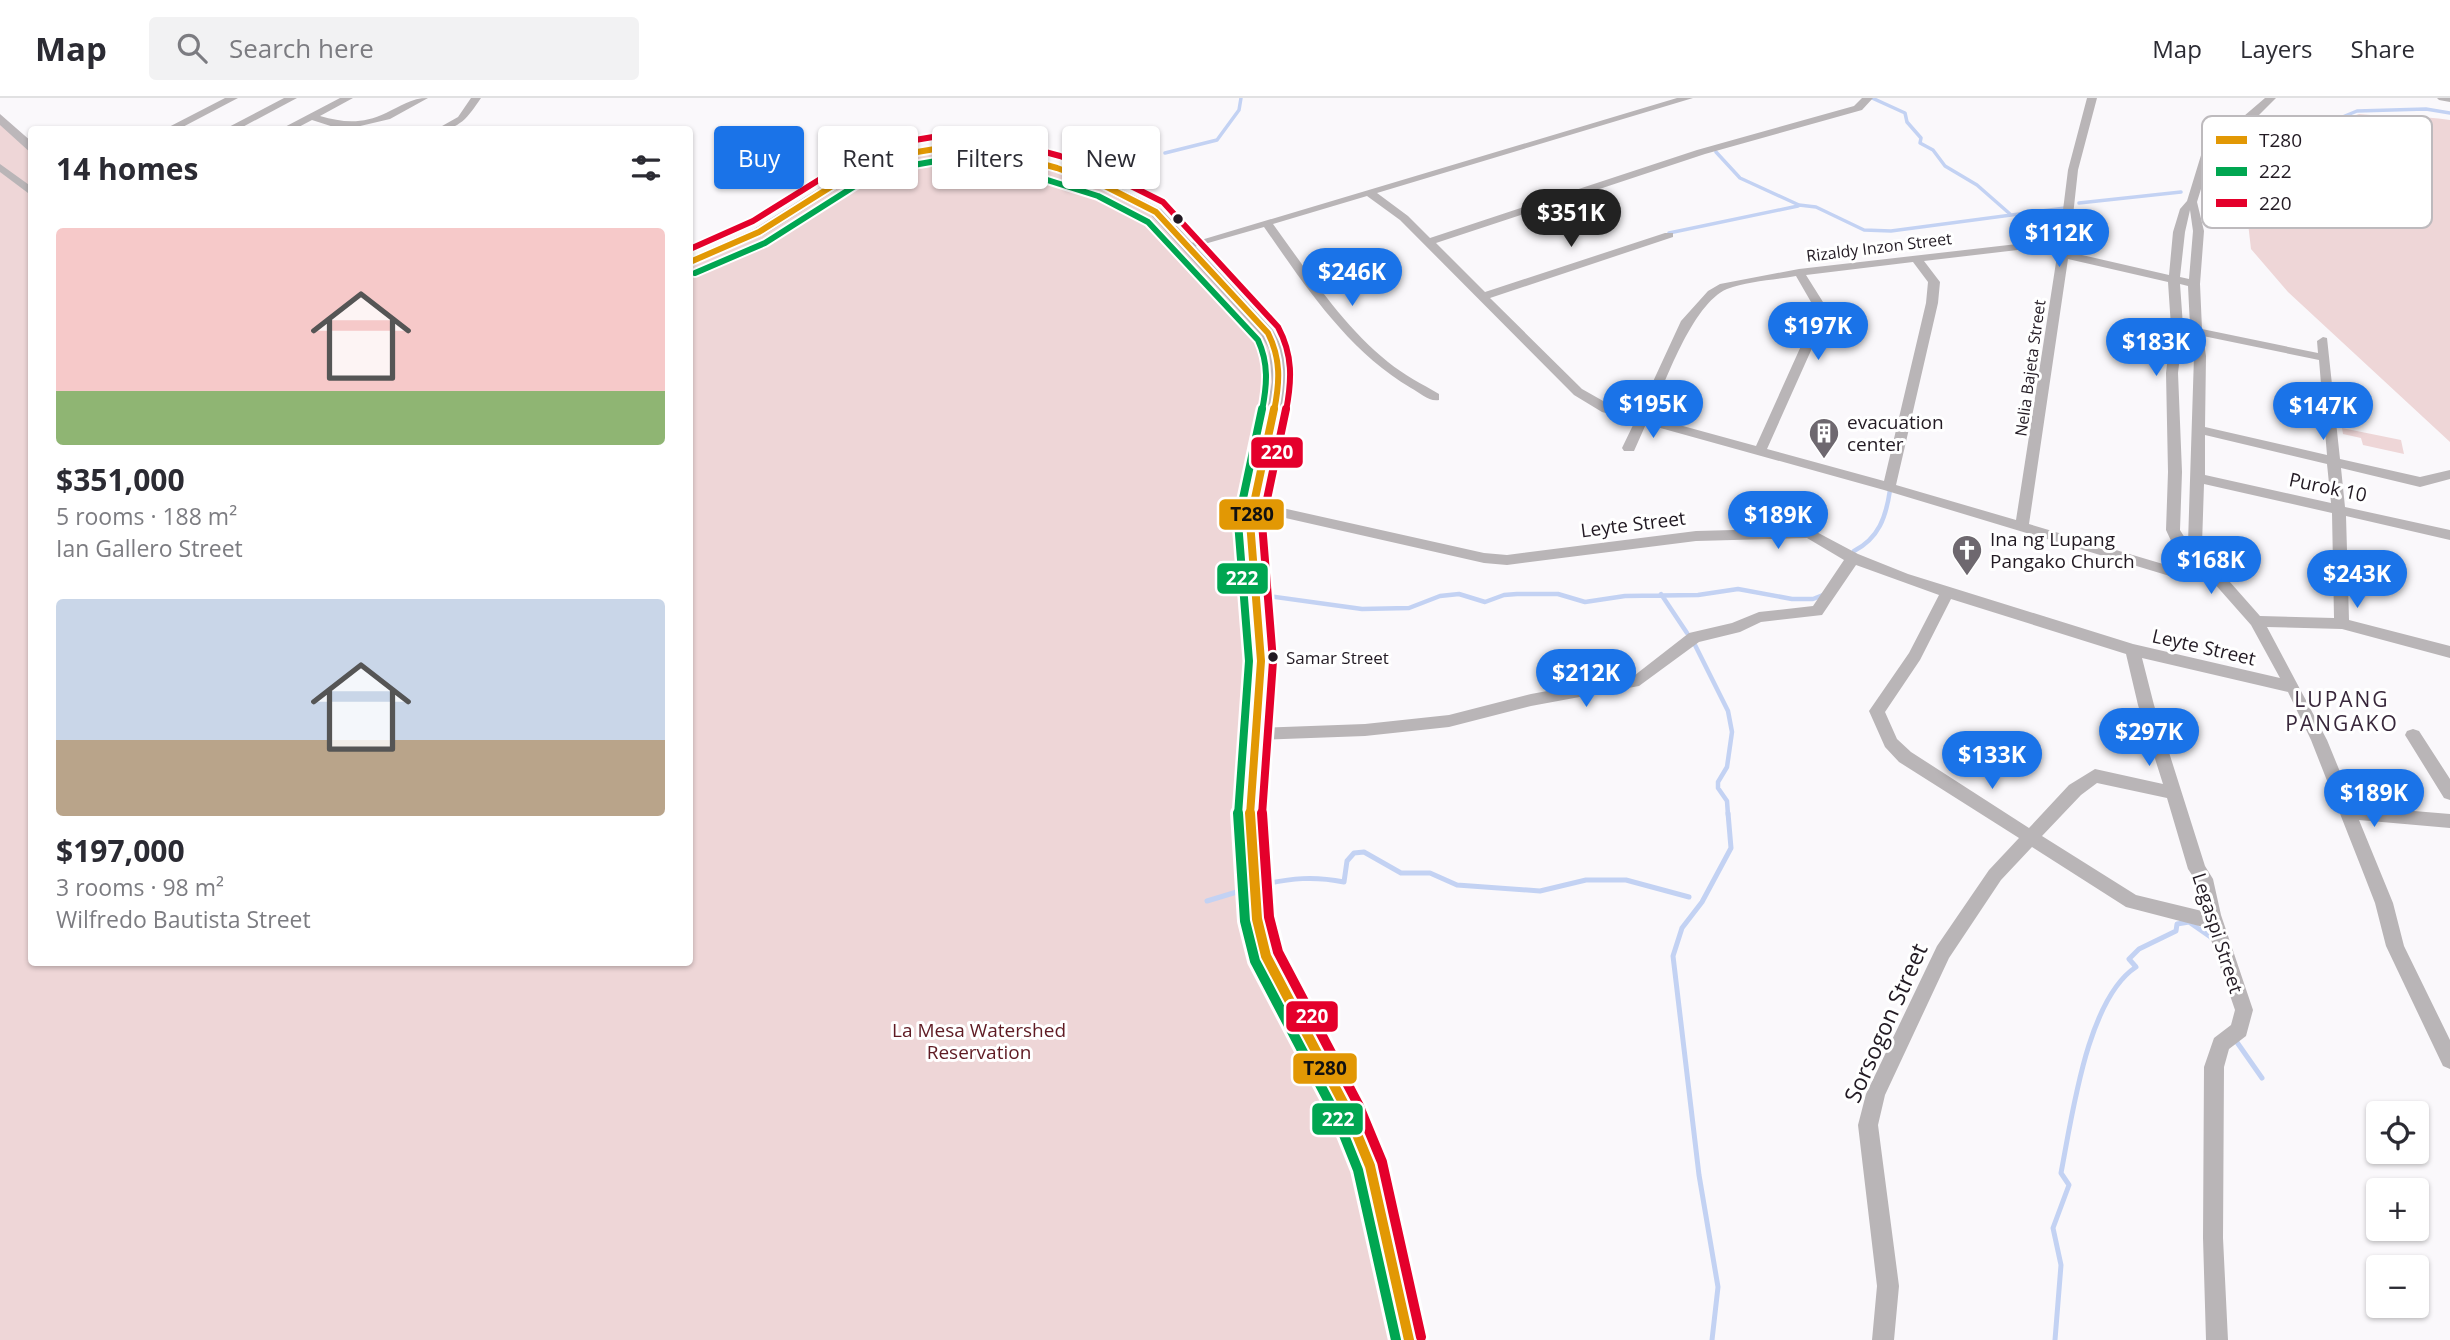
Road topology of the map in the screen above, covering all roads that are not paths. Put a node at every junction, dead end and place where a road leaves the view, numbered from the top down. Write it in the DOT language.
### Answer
graph roads {
  1 [pos="233,98"];
  2 [pos="292,98"];
  3 [pos="348,98"];
  4 [pos="423,98"];
  5 [pos="476,98"];
  6 [pos="1688,98"];
  7 [pos="1868,98"];
  8 [pos="2092,98"];
  9 [pos="2271,98"];
  10 [pos="311,116"];
  11 [pos="2252,116"];
  12 [pos="0,118"];
  13 [pos="177,126"];
  14 [pos="236,126"];
  15 [pos="292,126"];
  16 [pos="344,126"];
  17 [pos="357,126"];
  18 [pos="448,126"];
  19 [pos="28,146"];
  20 [pos="0,167"];
  21 [pos="2202,169"];
  22 [pos="28,190"];
  23 [pos="1370,193"];
  24 [pos="2192,202"];
  25 [pos="1267,223"];
  26 [pos="1669,235"];
  27 [pos="1428,242"];
  28 [pos="1187,246"];
  29 [pos="2063,253"];
  30 [pos="1919,258"];
  31 [pos="693,261"];
  32 [pos="1799,272"];
  33 [pos="2174,280"];
  34 [pos="2194,284"];
  35 [pos="1484,296"];
  36 [pos="2176,327"];
  37 [pos="2196,331"];
  38 [pos="2323,341"];
  39 [pos="2325,358"];
  40 [pos="1435,397"];
  41 [pos="2173,411"];
  42 [pos="1641,419"];
  43 [pos="2198,423"];
  44 [pos="1629,448"];
  45 [pos="1760,452"];
  46 [pos="2175,455"];
  47 [pos="2197,461"];
  48 [pos="2335,463"];
  49 [pos="2450,474"];
  50 [pos="2197,478"];
  51 [pos="1889,487"];
  52 [pos="1251,506"];
  53 [pos="2337,509"];
  54 [pos="2022,527"];
  55 [pos="2450,535"];
  56 [pos="2188,550"];
  57 [pos="1853,558"];
  58 [pos="2217,577"];
  59 [pos="1948,591"];
  60 [pos="2256,621"];
  61 [pos="2342,624"];
  62 [pos="2133,650"];
  63 [pos="2450,652"];
  64 [pos="2293,687"];
  65 [pos="1257,734"];
  66 [pos="2413,736"];
  67 [pos="2175,793"];
  68 [pos="2450,793"];
  69 [pos="2347,812"];
  70 [pos="2450,821"];
  71 [pos="2032,838"];
  72 [pos="2215,922"];
  73 [pos="2450,1060"];
  74 [pos="1409,1340"];
  75 [pos="1883,1340"];
  76 [pos="2217,1340"];
  1 -- 13 [label="street"];
  2 -- 14 [label="street"];
  3 -- 10 [label="street"];
  4 -- 17 [label="street"];
  5 -- 18 [label="street"];
  6 -- 23 [label="street"];
  7 -- 27 [label="street"];
  8 -- 29 [label="street, Nelia Bajeta Street"];
  9 -- 11 [label="street"];
  10 -- 15 [label="street"];
  10 -- 16 [label="street"];
  12 -- 19 [label="main road"];
  20 -- 22 [label="street"];
  21 -- 24 [label="street"];
  23 -- 25 [label="street"];
  23 -- 27 [label="street"];
  24 -- 33 [label="street"];
  24 -- 34 [label="street"];
  25 -- 28 [label="street"];
  25 -- 40 [label="street"];
  26 -- 35 [label="street"];
  27 -- 35 [label="street"];
  28 -- 31 [label="main road"];
  28 -- 52 [label="main road"];
  29 -- 30 [label="street, Rizaldy Inzon Street"];
  29 -- 33 [label="street, Rizaldy Inzon Street"];
  29 -- 54 [label="street, Nelia Bajeta Street"];
  30 -- 32 [label="street, Rizaldy Inzon Street"];
  30 -- 51 [label="street"];
  32 -- 42 [label="street, Rizaldy Inzon Street"];
  32 -- 45 [label="street"];
  33 -- 34 [label="street, Rizaldy Inzon Street"];
  33 -- 36 [label="street"];
  34 -- 37 [label="street"];
  35 -- 42 [label="street"];
  36 -- 37 [label="street"];
  36 -- 41 [label="street"];
  37 -- 39 [label="street"];
  37 -- 43 [label="street"];
  38 -- 39 [label="street"];
  39 -- 48 [label="street"];
  41 -- 43 [label="street"];
  41 -- 46 [label="street"];
  42 -- 44 [label="street, Rizaldy Inzon Street"];
  42 -- 45 [label="street"];
  43 -- 47 [label="street"];
  43 -- 48 [label="street"];
  45 -- 51 [label="street"];
  46 -- 47 [label="street"];
  46 -- 56 [label="street"];
  47 -- 50 [label="street"];
  48 -- 49 [label="street"];
  48 -- 53 [label="street"];
  50 -- 53 [label="street, Purok 10"];
  50 -- 56 [label="street"];
  51 -- 54 [label="street"];
  52 -- 57 [label="street, Leyte Street"];
  52 -- 65 [label="main road"];
  53 -- 55 [label="street, Purok 10"];
  53 -- 61 [label="street"];
  54 -- 58 [label="street"];
  56 -- 58 [label="street"];
  57 -- 59 [label="street, Leyte Street"];
  57 -- 65 [label="street"];
  58 -- 60 [label="street"];
  59 -- 62 [label="street, Leyte Street"];
  59 -- 71 [label="street"];
  60 -- 61 [label="street"];
  60 -- 64 [label="street"];
  61 -- 63 [label="street"];
  62 -- 64 [label="street, Leyte Street"];
  62 -- 67 [label="street, Legaspi Street"];
  64 -- 69 [label="street"];
  65 -- 74 [label="main road"];
  66 -- 68 [label="street"];
  67 -- 71 [label="street, Sorsogon Street"];
  67 -- 72 [label="street, Legaspi Street"];
  69 -- 70 [label="street"];
  69 -- 73 [label="street"];
  71 -- 72 [label="street"];
  71 -- 75 [label="street, Sorsogon Street"];
  72 -- 76 [label="street, Legaspi Street"];
}
